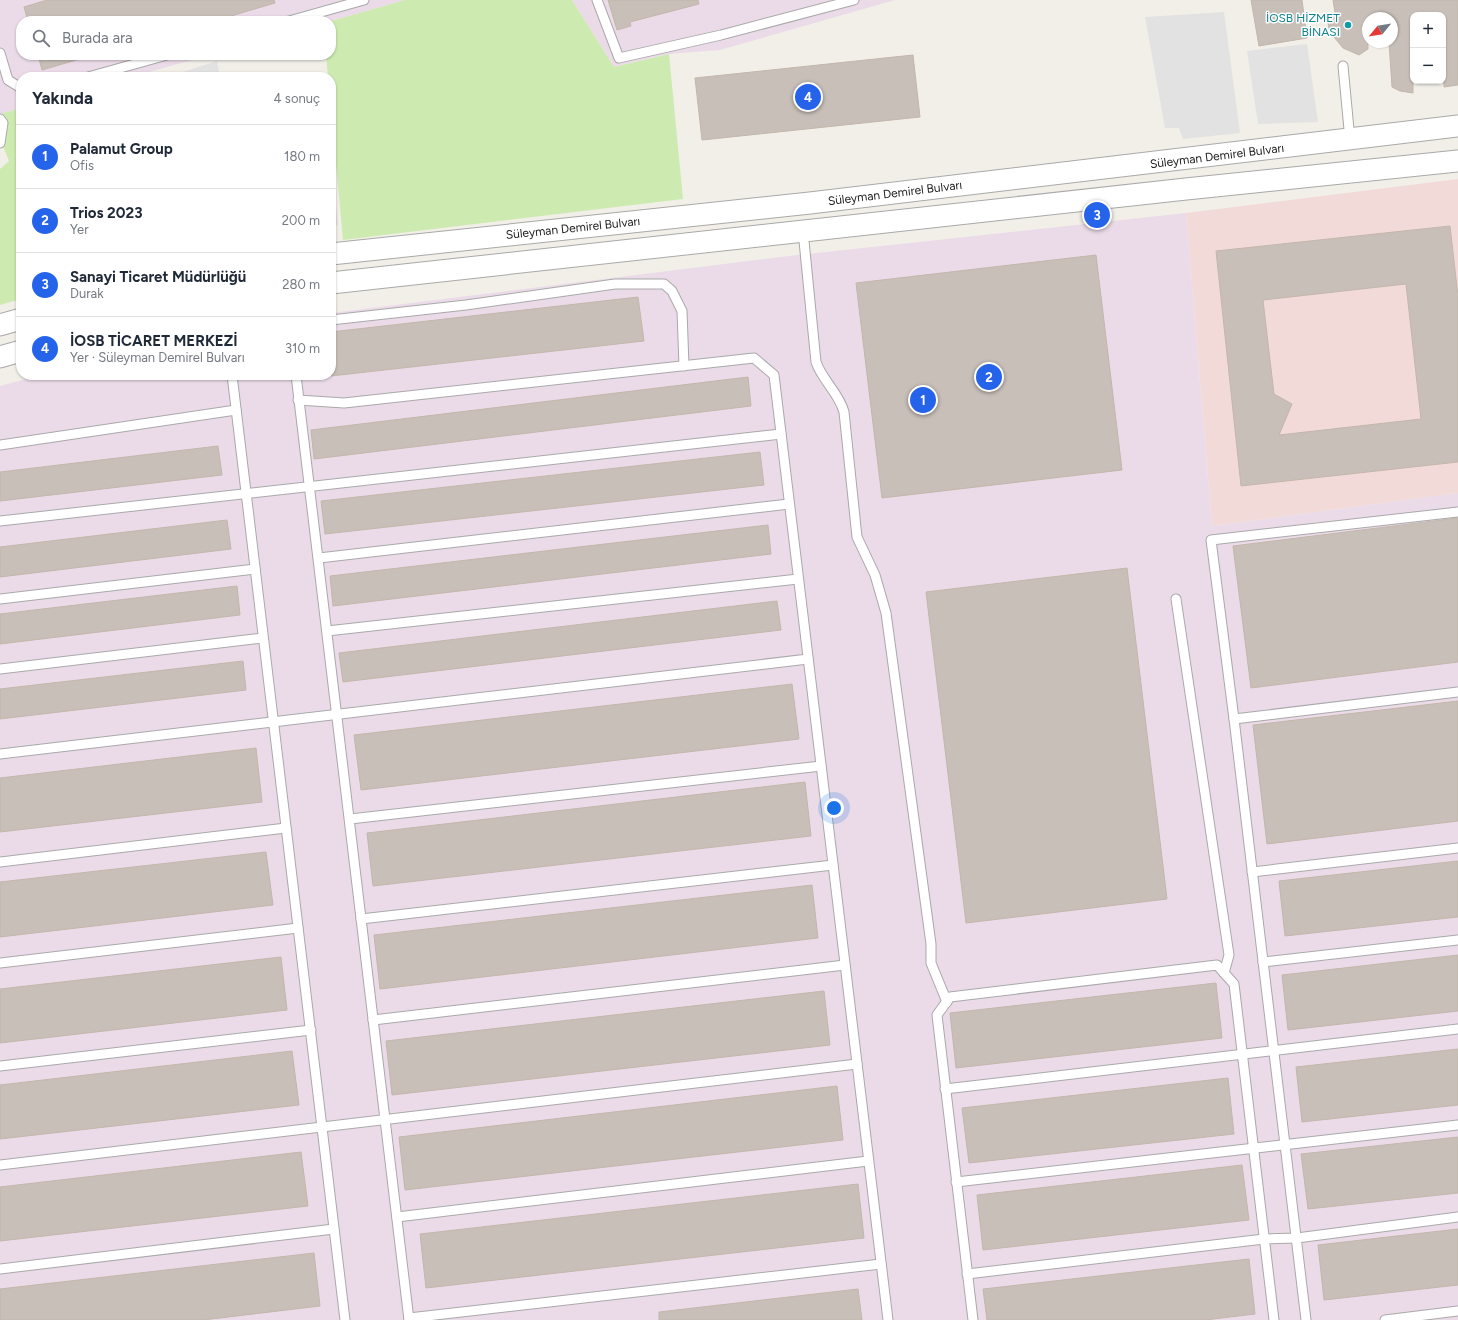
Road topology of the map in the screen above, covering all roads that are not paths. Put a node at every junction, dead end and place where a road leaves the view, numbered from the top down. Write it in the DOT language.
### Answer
graph roads {
  1 [pos="364,0"];
  2 [pos="597,0"];
  3 [pos="854,0"];
  4 [pos="307,16"];
  5 [pos="0,53"];
  6 [pos="149,60"];
  7 [pos="1343,66"];
  8 [pos="106,72"];
  9 [pos="4,82"];
  10 [pos="16,86"];
  11 [pos="0,119"];
  12 [pos="1458,126"];
  13 [pos="1350,140"];
  14 [pos="0,143"];
  15 [pos="1458,161"];
  16 [pos="803,231"];
  17 [pos="336,253"];
  18 [pos="336,282"];
  19 [pos="336,319"];
  20 [pos="16,320"];
  21 [pos="0,325"];
  22 [pos="16,352"];
  23 [pos="0,357"];
  24 [pos="684,366"];
  25 [pos="233,380"];
  26 [pos="296,380"];
  27 [pos="298,400"];
  28 [pos="236,410"];
  29 [pos="781,434"];
  30 [pos="0,445"];
  31 [pos="310,486"];
  32 [pos="246,494"];
  33 [pos="789,504"];
  34 [pos="1458,512"];
  35 [pos="0,521"];
  36 [pos="319,558"];
  37 [pos="255,569"];
  38 [pos="798,579"];
  39 [pos="0,599"];
  40 [pos="1176,599"];
  41 [pos="327,631"];
  42 [pos="263,638"];
  43 [pos="808,659"];
  44 [pos="0,668"];
  45 [pos="1458,692"];
  46 [pos="337,714"];
  47 [pos="1234,719"];
  48 [pos="273,722"];
  49 [pos="0,754"];
  50 [pos="821,766"];
  51 [pos="350,819"];
  52 [pos="286,828"];
  53 [pos="1458,848"];
  54 [pos="0,862"];
  55 [pos="833,865"];
  56 [pos="1252,872"];
  57 [pos="361,919"];
  58 [pos="298,928"];
  59 [pos="1458,940"];
  60 [pos="1263,962"];
  61 [pos="0,963"];
  62 [pos="845,965"];
  63 [pos="1224,973"];
  64 [pos="946,1002"];
  65 [pos="373,1020"];
  66 [pos="1458,1029"];
  67 [pos="311,1030"];
  68 [pos="1274,1051"];
  69 [pos="1243,1054"];
  70 [pos="857,1064"];
  71 [pos="0,1066"];
  72 [pos="945,1089"];
  73 [pos="385,1120"];
  74 [pos="1458,1125"];
  75 [pos="322,1127"];
  76 [pos="1286,1146"];
  77 [pos="1253,1149"];
  78 [pos="868,1161"];
  79 [pos="0,1166"];
  80 [pos="956,1182"];
  81 [pos="397,1217"];
  82 [pos="1458,1217"];
  83 [pos="334,1229"];
  84 [pos="1296,1238"];
  85 [pos="1264,1239"];
  86 [pos="881,1264"];
  87 [pos="0,1269"];
  88 [pos="967,1274"];
  89 [pos="1458,1311"];
  90 [pos="409,1319"];
  91 [pos="346,1320"];
  92 [pos="888,1320"];
  93 [pos="972,1320"];
  94 [pos="1274,1320"];
  95 [pos="1306,1320"];
  96 [pos="1385,1320"];
  1 -- 4 [label="lane"];
  2 -- 3 [label="lane"];
  5 -- 9 [label="lane"];
  6 -- 8 [label="lane"];
  7 -- 13 [label="lane"];
  9 -- 10 [label="lane"];
  11 -- 14 [label="lane"];
  12 -- 13 [label="street, Süleyman Demirel Bulvarı"];
  13 -- 17 [label="street, Süleyman Demirel Bulvarı"];
  15 -- 16 [label="street"];
  16 -- 18 [label="street"];
  16 -- 64 [label="lane"];
  19 -- 24 [label="lane"];
  20 -- 21 [label="street"];
  22 -- 23 [label="street"];
  24 -- 27 [label="lane"];
  24 -- 29 [label="lane"];
  25 -- 28 [label="lane"];
  26 -- 27 [label="lane"];
  27 -- 31 [label="lane"];
  28 -- 30 [label="lane"];
  28 -- 32 [label="lane"];
  29 -- 31 [label="lane"];
  29 -- 33 [label="lane"];
  31 -- 32 [label="lane"];
  31 -- 36 [label="lane"];
  32 -- 35 [label="lane"];
  32 -- 37 [label="lane"];
  33 -- 36 [label="lane"];
  33 -- 38 [label="lane"];
  34 -- 47 [label="lane"];
  36 -- 41 [label="lane"];
  37 -- 39 [label="lane"];
  37 -- 42 [label="lane"];
  38 -- 41 [label="lane"];
  38 -- 43 [label="lane"];
  40 -- 63 [label="lane"];
  41 -- 46 [label="lane"];
  42 -- 44 [label="lane"];
  42 -- 48 [label="lane"];
  43 -- 46 [label="lane"];
  43 -- 50 [label="lane"];
  45 -- 47 [label="lane"];
  46 -- 48 [label="lane"];
  46 -- 51 [label="lane"];
  47 -- 56 [label="lane"];
  48 -- 49 [label="lane"];
  48 -- 52 [label="lane"];
  50 -- 51 [label="lane"];
  50 -- 55 [label="lane"];
  51 -- 57 [label="lane"];
  52 -- 54 [label="lane"];
  52 -- 58 [label="lane"];
  53 -- 56 [label="lane"];
  55 -- 57 [label="lane"];
  55 -- 62 [label="lane"];
  56 -- 60 [label="lane"];
  57 -- 65 [label="lane"];
  58 -- 61 [label="lane"];
  58 -- 67 [label="lane"];
  59 -- 60 [label="lane"];
  60 -- 68 [label="lane"];
  62 -- 65 [label="lane"];
  62 -- 70 [label="lane"];
  63 -- 64 [label="lane"];
  63 -- 69 [label="lane"];
  64 -- 72 [label="lane"];
  65 -- 73 [label="lane"];
  66 -- 68 [label="lane"];
  67 -- 71 [label="lane"];
  67 -- 75 [label="lane"];
  68 -- 69 [label="lane"];
  68 -- 76 [label="lane"];
  69 -- 72 [label="lane"];
  69 -- 77 [label="lane"];
  70 -- 73 [label="lane"];
  70 -- 78 [label="lane"];
  72 -- 80 [label="lane"];
  73 -- 75 [label="lane"];
  73 -- 81 [label="lane"];
  74 -- 76 [label="lane"];
  75 -- 79 [label="lane"];
  75 -- 83 [label="lane"];
  76 -- 77 [label="lane"];
  76 -- 84 [label="lane"];
  77 -- 80 [label="lane"];
  77 -- 85 [label="lane"];
  78 -- 81 [label="lane"];
  78 -- 86 [label="lane"];
  80 -- 88 [label="lane"];
  81 -- 90 [label="lane"];
  82 -- 84 [label="lane"];
  83 -- 87 [label="lane"];
  83 -- 91 [label="lane"];
  84 -- 85 [label="lane"];
  84 -- 95 [label="lane"];
  85 -- 88 [label="lane"];
  85 -- 94 [label="lane"];
  86 -- 90 [label="lane"];
  86 -- 92 [label="lane"];
  88 -- 93 [label="lane"];
  89 -- 96 [label="lane"];
}
